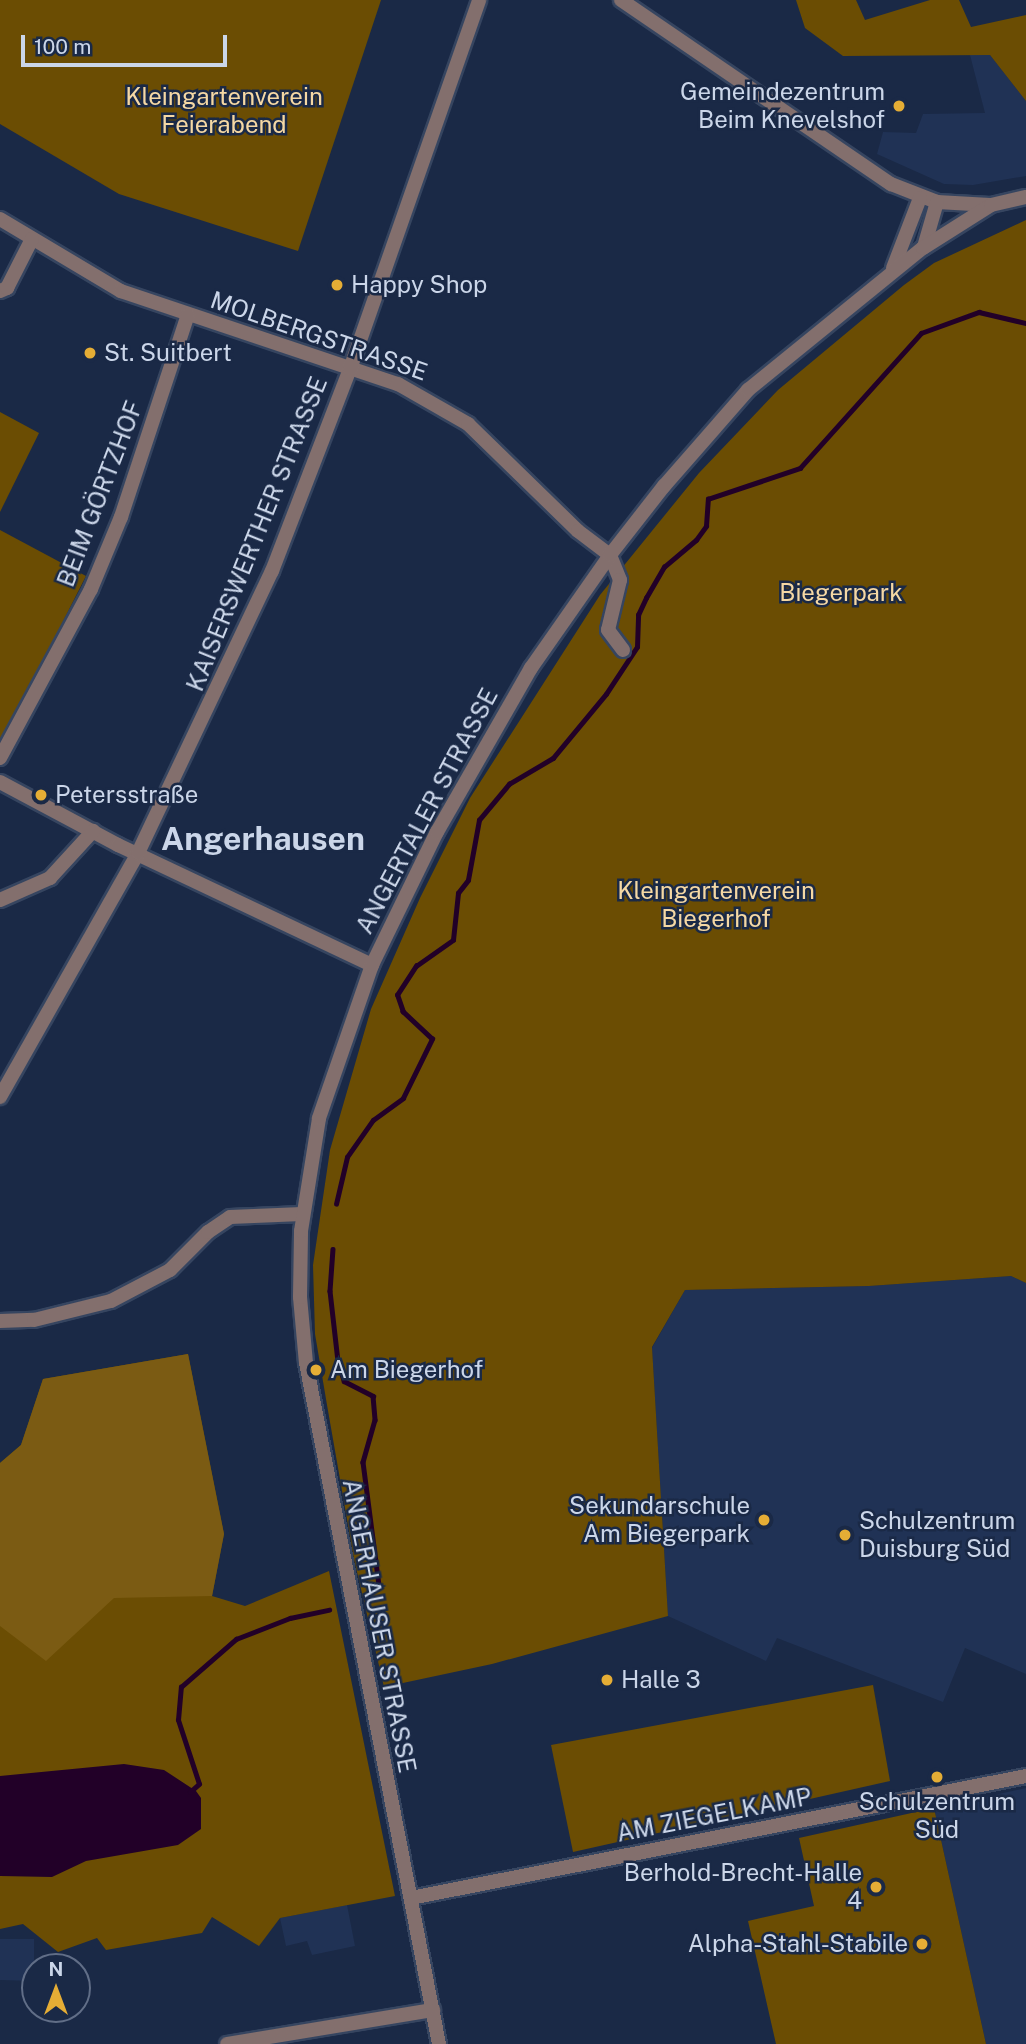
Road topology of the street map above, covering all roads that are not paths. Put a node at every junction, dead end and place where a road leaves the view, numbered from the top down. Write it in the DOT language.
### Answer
graph roads {
  1 [pos="479,0"];
  2 [pos="621,0"];
  3 [pos="1026,197"];
  4 [pos="920,198"];
  5 [pos="937,202"];
  6 [pos="991,205"];
  7 [pos="0,219"];
  8 [pos="32,239"];
  9 [pos="923,248"];
  10 [pos="891,271"];
  11 [pos="0,291"];
  12 [pos="188,315"];
  13 [pos="350,369"];
  14 [pos="610,555"];
  15 [pos="623,650"];
  16 [pos="0,758"];
  17 [pos="0,782"];
  18 [pos="93,831"];
  19 [pos="138,853"];
  20 [pos="0,900"];
  21 [pos="372,965"];
  22 [pos="0,1097"];
  23 [pos="302,1214"];
  24 [pos="0,1321"];
  25 [pos="1026,1776"];
  26 [pos="411,1898"];
  27 [pos="433,2010"];
  28 [pos="227,2044"];
  29 [pos="439,2044"];
  1 -- 13 [label="street, KAISERSWERTHER STRASSE"];
  2 -- 4 [label="street"];
  3 -- 6 [label="street, ANGERTALER STRASSE"];
  4 -- 5 [label="street"];
  4 -- 10 [label="street"];
  5 -- 6 [label="street"];
  5 -- 9 [label="street"];
  6 -- 9 [label="street, ANGERTALER STRASSE"];
  7 -- 8 [label="street, MOLBERGSTRASSE"];
  8 -- 11 [label="street"];
  8 -- 12 [label="street, MOLBERGSTRASSE"];
  9 -- 10 [label="street, ANGERTALER STRASSE"];
  10 -- 14 [label="street, ANGERTALER STRASSE"];
  12 -- 13 [label="street, MOLBERGSTRASSE"];
  12 -- 16 [label="street, BEIM GÖRTZHOF"];
  13 -- 14 [label="street, MOLBERGSTRASSE"];
  13 -- 19 [label="street, KAISERSWERTHER STRASSE"];
  14 -- 15 [label="street"];
  14 -- 21 [label="street, ANGERTALER STRASSE"];
  17 -- 18 [label="street"];
  18 -- 19 [label="street"];
  18 -- 20 [label="street"];
  19 -- 21 [label="street"];
  19 -- 22 [label="street, KAISERSWERTHER STRASSE"];
  21 -- 23 [label="street, ANGERTALER STRASSE"];
  23 -- 24 [label="street"];
  23 -- 26 [label="street, ANGERHAUSER STRASSE"];
  25 -- 26 [label="street, AM ZIEGELKAMP"];
  26 -- 27 [label="street, ANGERHAUSER STRASSE"];
  27 -- 28 [label="street"];
  27 -- 29 [label="street, ANGERHAUSER STRASSE"];
}
